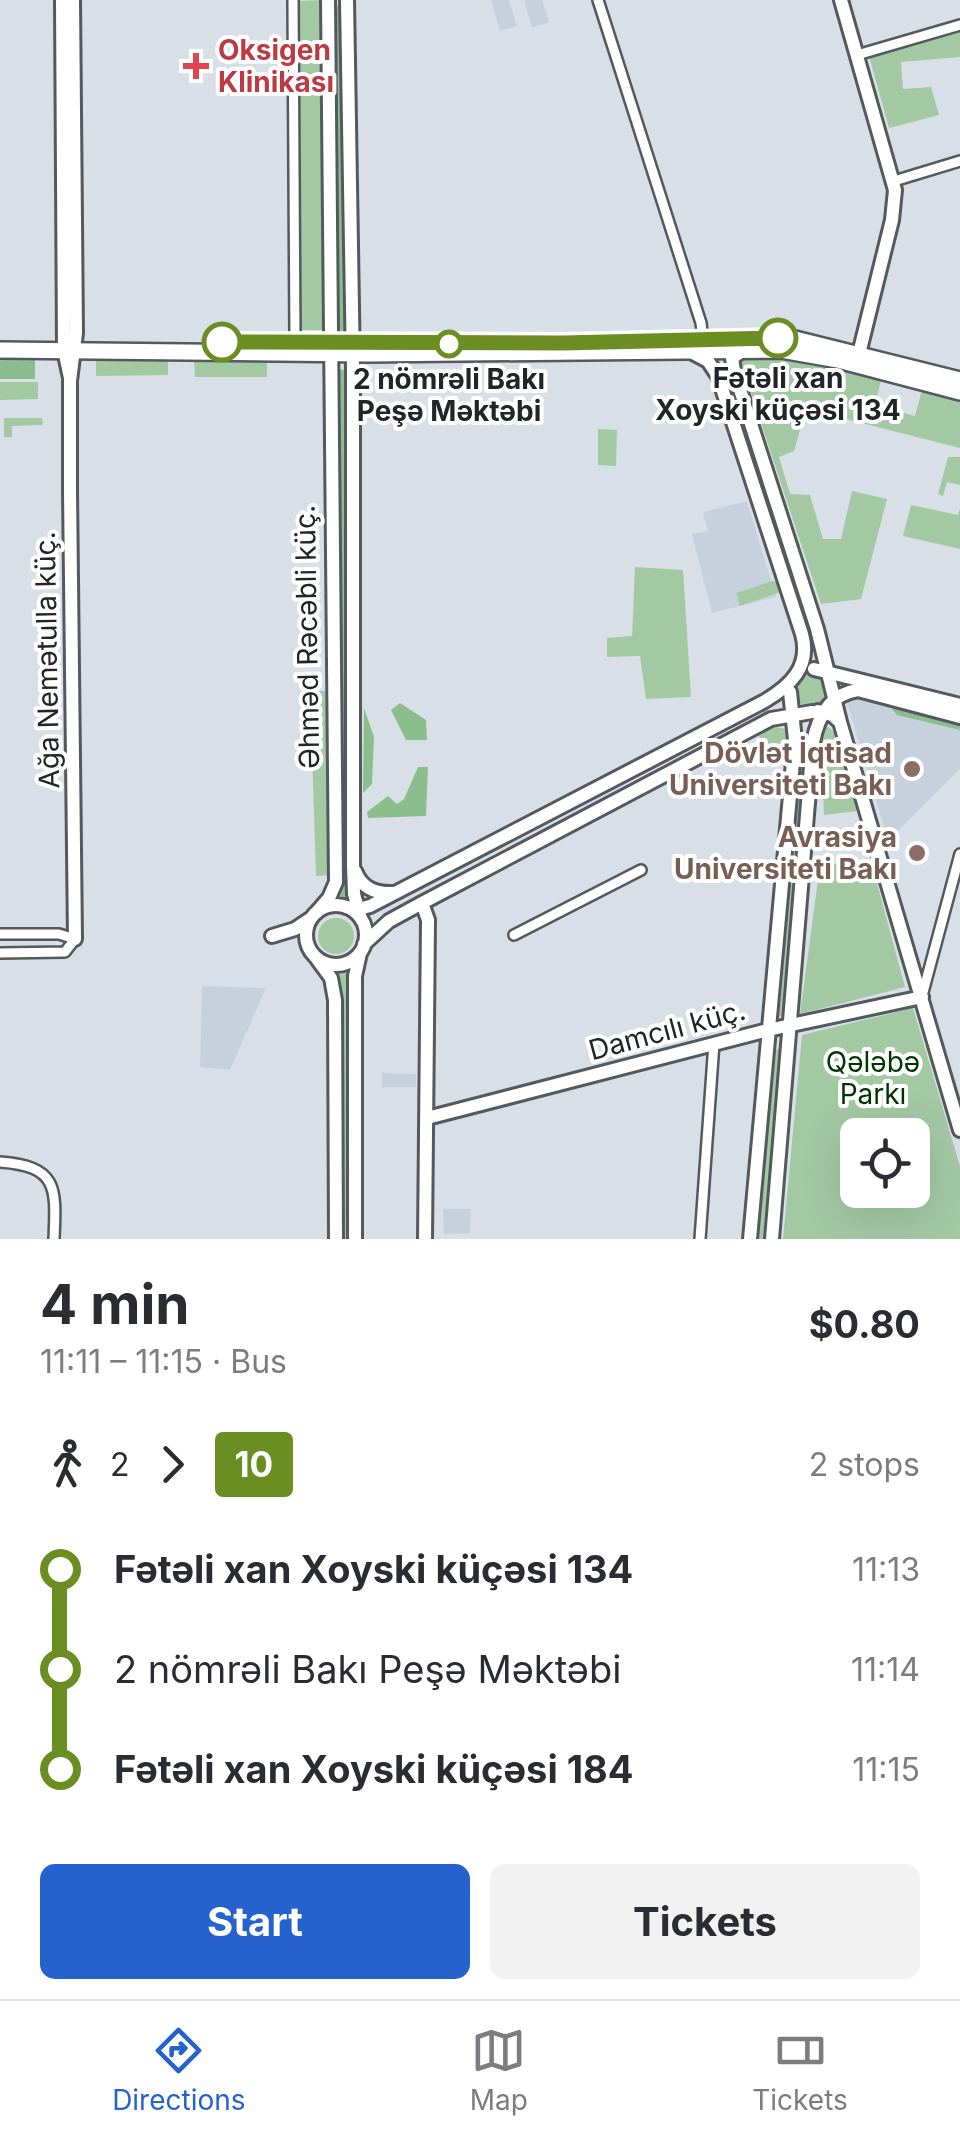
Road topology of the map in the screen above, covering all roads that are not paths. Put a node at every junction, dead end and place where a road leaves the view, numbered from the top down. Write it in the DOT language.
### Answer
graph roads {
  1 [pos="62,0"];
  2 [pos="73,0"];
  3 [pos="293,0"];
  4 [pos="328,0"];
  5 [pos="348,0"];
  6 [pos="598,0"];
  7 [pos="841,0"];
  8 [pos="960,25"];
  9 [pos="857,55"];
  10 [pos="960,161"];
  11 [pos="894,181"];
  12 [pos="0,340"];
  13 [pos="703,340"];
  14 [pos="295,342"];
  15 [pos="70,343"];
  16 [pos="331,343"];
  17 [pos="0,350"];
  18 [pos="357,351"];
  19 [pos="745,351"];
  20 [pos="688,352"];
  21 [pos="858,359"];
  22 [pos="734,371"];
  23 [pos="718,376"];
  24 [pos="960,380"];
  25 [pos="960,392"];
  26 [pos="795,677"];
  27 [pos="790,692"];
  28 [pos="826,699"];
  29 [pos="960,705"];
  30 [pos="793,713"];
  31 [pos="960,717"];
  32 [pos="960,854"];
  33 [pos="353,865"];
  34 [pos="640,870"];
  35 [pos="397,893"];
  36 [pos="422,903"];
  37 [pos="355,912"];
  38 [pos="313,916"];
  39 [pos="0,934"];
  40 [pos="514,935"];
  41 [pos="75,939"];
  42 [pos="362,949"];
  43 [pos="0,952"];
  44 [pos="313,954"];
  45 [pos="922,997"];
  46 [pos="789,1025"];
  47 [pos="768,1030"];
  48 [pos="714,1043"];
  49 [pos="426,1118"];
  50 [pos="960,1130"];
  51 [pos="0,1162"];
  52 [pos="54,1239"];
  53 [pos="336,1239"];
  54 [pos="354,1239"];
  55 [pos="426,1239"];
  56 [pos="700,1239"];
  57 [pos="750,1239"];
  58 [pos="772,1239"];
  1 -- 15 [label="main road"];
  2 -- 15 [label="main road"];
  3 -- 14 [label="street"];
  4 -- 16 [label="main road, Əhməd Rəcəbli küç."];
  5 -- 18 [label="main road, Əhməd Rəcəbli küç."];
  6 -- 13 [label="street"];
  7 -- 9 [label="main road"];
  8 -- 9 [label="street"];
  9 -- 11 [label="main road"];
  10 -- 11 [label="street"];
  11 -- 21 [label="main road"];
  12 -- 15 [label="main road"];
  13 -- 18 [label="main road"];
  13 -- 21 [label="main road"];
  14 -- 15 [label="main road"];
  14 -- 16 [label="main road"];
  15 -- 16 [label="main road"];
  15 -- 17 [label="main road"];
  15 -- 41 [label="main road, Ağa Nemətulla küç."];
  16 -- 18 [label="main road"];
  16 -- 38 [label="main road, Əhməd Rəcəbli küç."];
  18 -- 20 [label="main road"];
  18 -- 33 [label="main road, Əhməd Rəcəbli küç."];
  19 -- 20 [label="main road"];
  19 -- 21 [label="main road"];
  19 -- 22 [label="main road"];
  20 -- 23 [label="main road"];
  21 -- 24 [label="main road"];
  21 -- 25 [label="main road"];
  22 -- 23 [label="main road"];
  22 -- 28 [label="main road"];
  23 -- 26 [label="main road"];
  26 -- 27 [label="main road"];
  26 -- 28 [label="main road"];
  26 -- 35 [label="main road"];
  27 -- 28 [label="main road"];
  27 -- 30 [label="main road"];
  28 -- 29 [label="main road"];
  28 -- 30 [label="main road"];
  28 -- 31 [label="main road"];
  28 -- 45 [label="main road"];
  28 -- 46 [label="main road"];
  30 -- 36 [label="main road"];
  30 -- 47 [label="main road"];
  32 -- 45 [label="street"];
  33 -- 35 [label="main road"];
  33 -- 37 [label="main road, Əhməd Rəcəbli küç."];
  34 -- 40 [label="street"];
  35 -- 37 [label="main road"];
  36 -- 42 [label="main road"];
  36 -- 49 [label="main road"];
  37 -- 38 [label="main road"];
  37 -- 42 [label="main road"];
  38 -- 44 [label="main road"];
  38 -- 44 [label="main road"];
  39 -- 41 [label="street"];
  41 -- 43 [label="street"];
  42 -- 44 [label="main road"];
  42 -- 54 [label="main road"];
  44 -- 53 [label="main road"];
  45 -- 46 [label="main road, Damcılı küç."];
  45 -- 50 [label="main road"];
  46 -- 47 [label="main road, Damcılı küç."];
  46 -- 58 [label="main road"];
  47 -- 48 [label="main road, Damcılı küç."];
  47 -- 57 [label="main road"];
  48 -- 49 [label="main road, Damcılı küç."];
  48 -- 56 [label="street"];
  49 -- 55 [label="main road"];
  51 -- 52 [label="street"];
}
